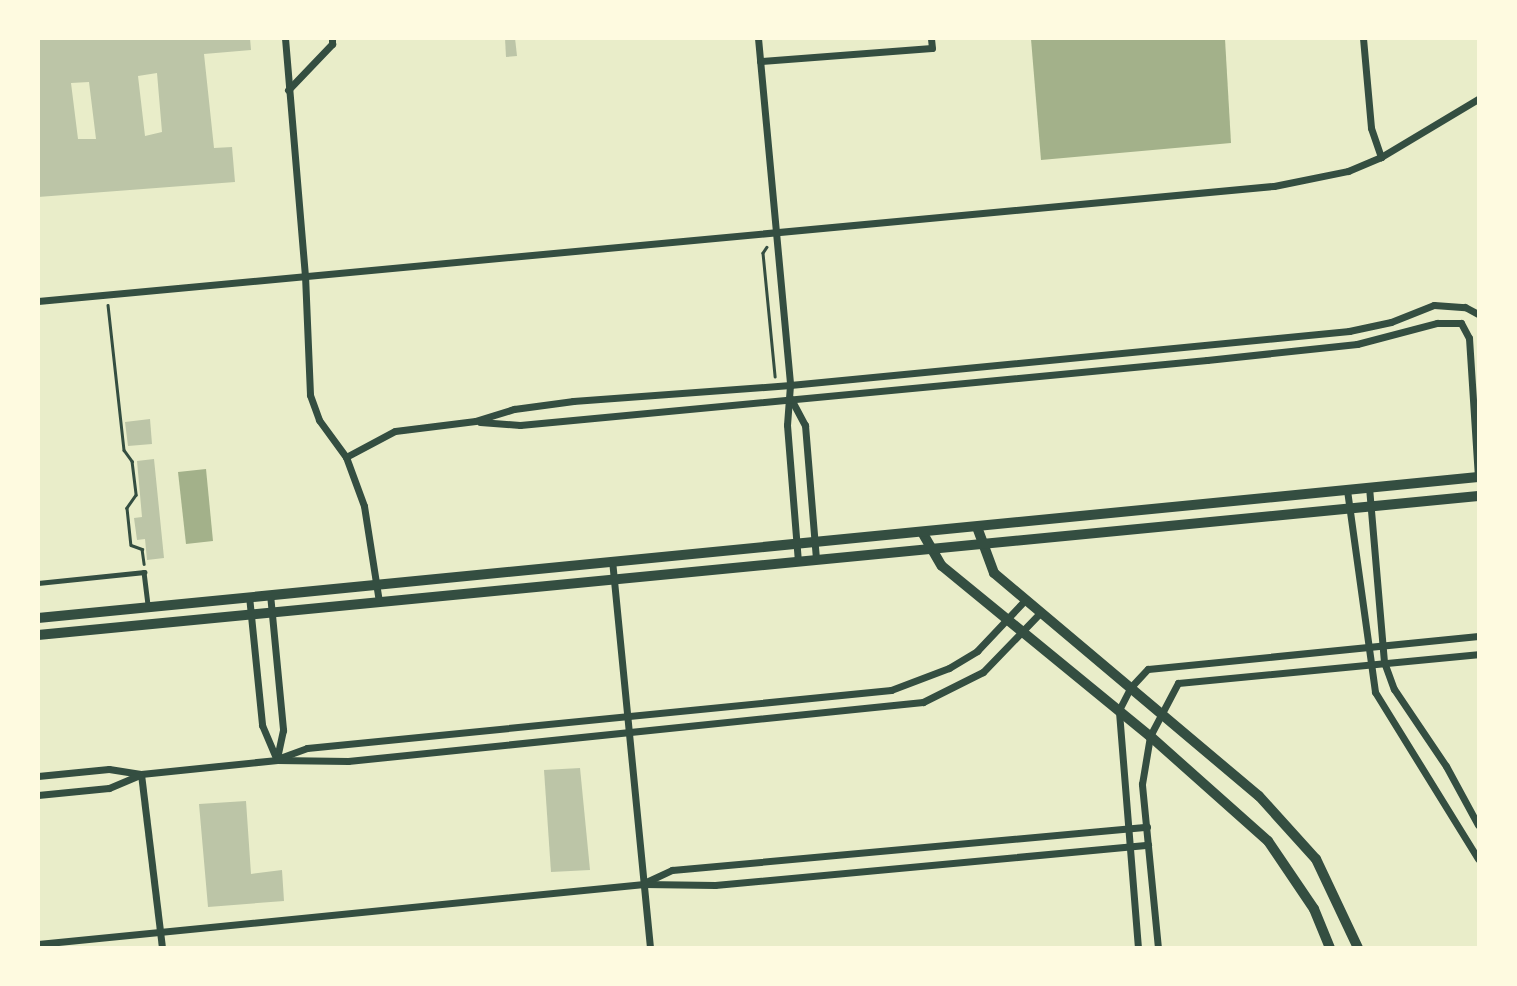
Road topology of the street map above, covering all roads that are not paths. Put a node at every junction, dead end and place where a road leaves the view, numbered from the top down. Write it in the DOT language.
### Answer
graph roads {
  1 [pos="285,38"];
  2 [pos="332,38"];
  3 [pos="758,38"];
  4 [pos="931,38"];
  5 [pos="1363,38"];
  6 [pos="760,61"];
  7 [pos="288,90"];
  8 [pos="1479,99"];
  9 [pos="1381,157"];
  10 [pos="776,232"];
  11 [pos="305,275"];
  12 [pos="38,301"];
  13 [pos="1465,307"];
  14 [pos="1479,314"];
  15 [pos="1461,323"];
  16 [pos="1091,357"];
  17 [pos="1092,370"];
  18 [pos="790,385"];
  19 [pos="791,399"];
  20 [pos="475,421"];
  21 [pos="346,457"];
  22 [pos="1479,476"];
  23 [pos="1369,487"];
  24 [pos="1347,489"];
  25 [pos="1479,496"];
  26 [pos="1370,506"];
  27 [pos="1174,507"];
  28 [pos="1348,508"];
  29 [pos="1176,525"];
  30 [pos="977,527"];
  31 [pos="922,532"];
  32 [pos="814,543"];
  33 [pos="797,544"];
  34 [pos="982,544"];
  35 [pos="929,549"];
  36 [pos="612,560"];
  37 [pos="816,560"];
  38 [pos="798,562"];
  39 [pos="614,579"];
  40 [pos="38,583"];
  41 [pos="376,584"];
  42 [pos="270,593"];
  43 [pos="249,595"];
  44 [pos="1025,600"];
  45 [pos="379,602"];
  46 [pos="148,607"];
  47 [pos="271,613"];
  48 [pos="1040,613"];
  49 [pos="251,615"];
  50 [pos="38,618"];
  51 [pos="1007,621"];
  52 [pos="1023,634"];
  53 [pos="38,635"];
  54 [pos="1479,636"];
  55 [pos="1366,646"];
  56 [pos="1381,646"];
  57 [pos="1479,654"];
  58 [pos="1384,662"];
  59 [pos="1370,663"];
  60 [pos="1129,688"];
  61 [pos="841,695"];
  62 [pos="1119,710"];
  63 [pos="841,711"];
  64 [pos="1161,714"];
  65 [pos="628,717"];
  66 [pos="629,734"];
  67 [pos="1150,736"];
  68 [pos="277,760"];
  69 [pos="1446,766"];
  70 [pos="141,774"];
  71 [pos="38,776"];
  72 [pos="1431,777"];
  73 [pos="38,796"];
  74 [pos="1479,825"];
  75 [pos="1147,827"];
  76 [pos="1127,828"];
  77 [pos="1148,845"];
  78 [pos="1128,846"];
  79 [pos="877,851"];
  80 [pos="1479,859"];
  81 [pos="879,869"];
  82 [pos="643,884"];
  83 [pos="158,932"];
  84 [pos="38,944"];
  85 [pos="156,947"];
  86 [pos="162,947"];
  87 [pos="650,947"];
  88 [pos="1138,947"];
  89 [pos="1158,947"];
  90 [pos="1330,947"];
  91 [pos="1358,947"];
  1 -- 7 [label="street"];
  2 -- 7 [label="street"];
  3 -- 6 [label="street"];
  4 -- 6 [label="street"];
  5 -- 9 [label="street"];
  6 -- 10 [label="street"];
  7 -- 11 [label="street"];
  8 -- 9 [label="street"];
  9 -- 10 [label="street"];
  10 -- 11 [label="street"];
  10 -- 18 [label="street"];
  11 -- 12 [label="street"];
  11 -- 21 [label="street"];
  13 -- 14 [label="street"];
  13 -- 15 [label="street"];
  13 -- 16 [label="street"];
  15 -- 17 [label="street"];
  15 -- 22 [label="street"];
  16 -- 17 [label="street"];
  16 -- 18 [label="street"];
  17 -- 19 [label="street"];
  18 -- 19 [label="street"];
  18 -- 20 [label="street"];
  19 -- 20 [label="street"];
  19 -- 32 [label="street"];
  19 -- 33 [label="street"];
  20 -- 21 [label="street"];
  21 -- 41 [label="street"];
  22 -- 23 [label="street"];
  23 -- 24 [label="street"];
  23 -- 26 [label="street"];
  24 -- 27 [label="street"];
  24 -- 28 [label="street"];
  25 -- 26 [label="street"];
  26 -- 28 [label="street"];
  26 -- 56 [label="street"];
  27 -- 29 [label="street"];
  27 -- 30 [label="street"];
  28 -- 29 [label="street"];
  28 -- 55 [label="street"];
  29 -- 34 [label="street"];
  30 -- 31 [label="street"];
  30 -- 34 [label="street"];
  31 -- 32 [label="street"];
  31 -- 35 [label="street"];
  32 -- 33 [label="street"];
  32 -- 37 [label="street"];
  33 -- 36 [label="street"];
  33 -- 38 [label="street"];
  34 -- 35 [label="street"];
  34 -- 44 [label="street"];
  35 -- 37 [label="street"];
  35 -- 51 [label="street"];
  36 -- 39 [label="street"];
  36 -- 41 [label="street"];
  37 -- 38 [label="street"];
  38 -- 39 [label="street"];
  39 -- 45 [label="street"];
  39 -- 65 [label="street"];
  40 -- 46 [label="lane"];
  41 -- 42 [label="street"];
  41 -- 45 [label="street"];
  42 -- 43 [label="street"];
  42 -- 47 [label="street"];
  43 -- 46 [label="street"];
  43 -- 49 [label="street"];
  44 -- 48 [label="street"];
  44 -- 51 [label="street"];
  45 -- 47 [label="street"];
  46 -- 50 [label="street"];
  47 -- 49 [label="street"];
  47 -- 68 [label="street"];
  48 -- 52 [label="street"];
  48 -- 60 [label="street"];
  49 -- 53 [label="street"];
  49 -- 68 [label="street"];
  51 -- 52 [label="street"];
  51 -- 61 [label="street"];
  52 -- 62 [label="street"];
  52 -- 63 [label="street"];
  54 -- 56 [label="street"];
  55 -- 56 [label="street"];
  55 -- 59 [label="street"];
  55 -- 60 [label="street"];
  56 -- 58 [label="street"];
  57 -- 58 [label="street"];
  58 -- 59 [label="street"];
  58 -- 69 [label="street"];
  59 -- 64 [label="street"];
  59 -- 72 [label="street"];
  60 -- 62 [label="street"];
  60 -- 64 [label="street"];
  61 -- 63 [label="street"];
  61 -- 65 [label="street"];
  62 -- 67 [label="street"];
  62 -- 76 [label="street"];
  63 -- 66 [label="street"];
  64 -- 67 [label="street"];
  64 -- 91 [label="street"];
  65 -- 66 [label="street"];
  65 -- 68 [label="street"];
  66 -- 68 [label="street"];
  66 -- 82 [label="street"];
  67 -- 75 [label="street"];
  67 -- 90 [label="street"];
  68 -- 70 [label="street"];
  69 -- 72 [label="street"];
  69 -- 74 [label="street"];
  70 -- 71 [label="street"];
  70 -- 73 [label="street"];
  70 -- 83 [label="street"];
  72 -- 80 [label="street"];
  75 -- 76 [label="street"];
  75 -- 77 [label="street"];
  76 -- 78 [label="street"];
  76 -- 79 [label="street"];
  77 -- 78 [label="street"];
  77 -- 89 [label="street"];
  78 -- 81 [label="street"];
  78 -- 88 [label="street"];
  79 -- 81 [label="street"];
  79 -- 82 [label="street"];
  81 -- 82 [label="street"];
  82 -- 83 [label="street"];
  82 -- 87 [label="street"];
  83 -- 84 [label="street"];
  83 -- 85 [label="street"];
  83 -- 86 [label="street"];
}
